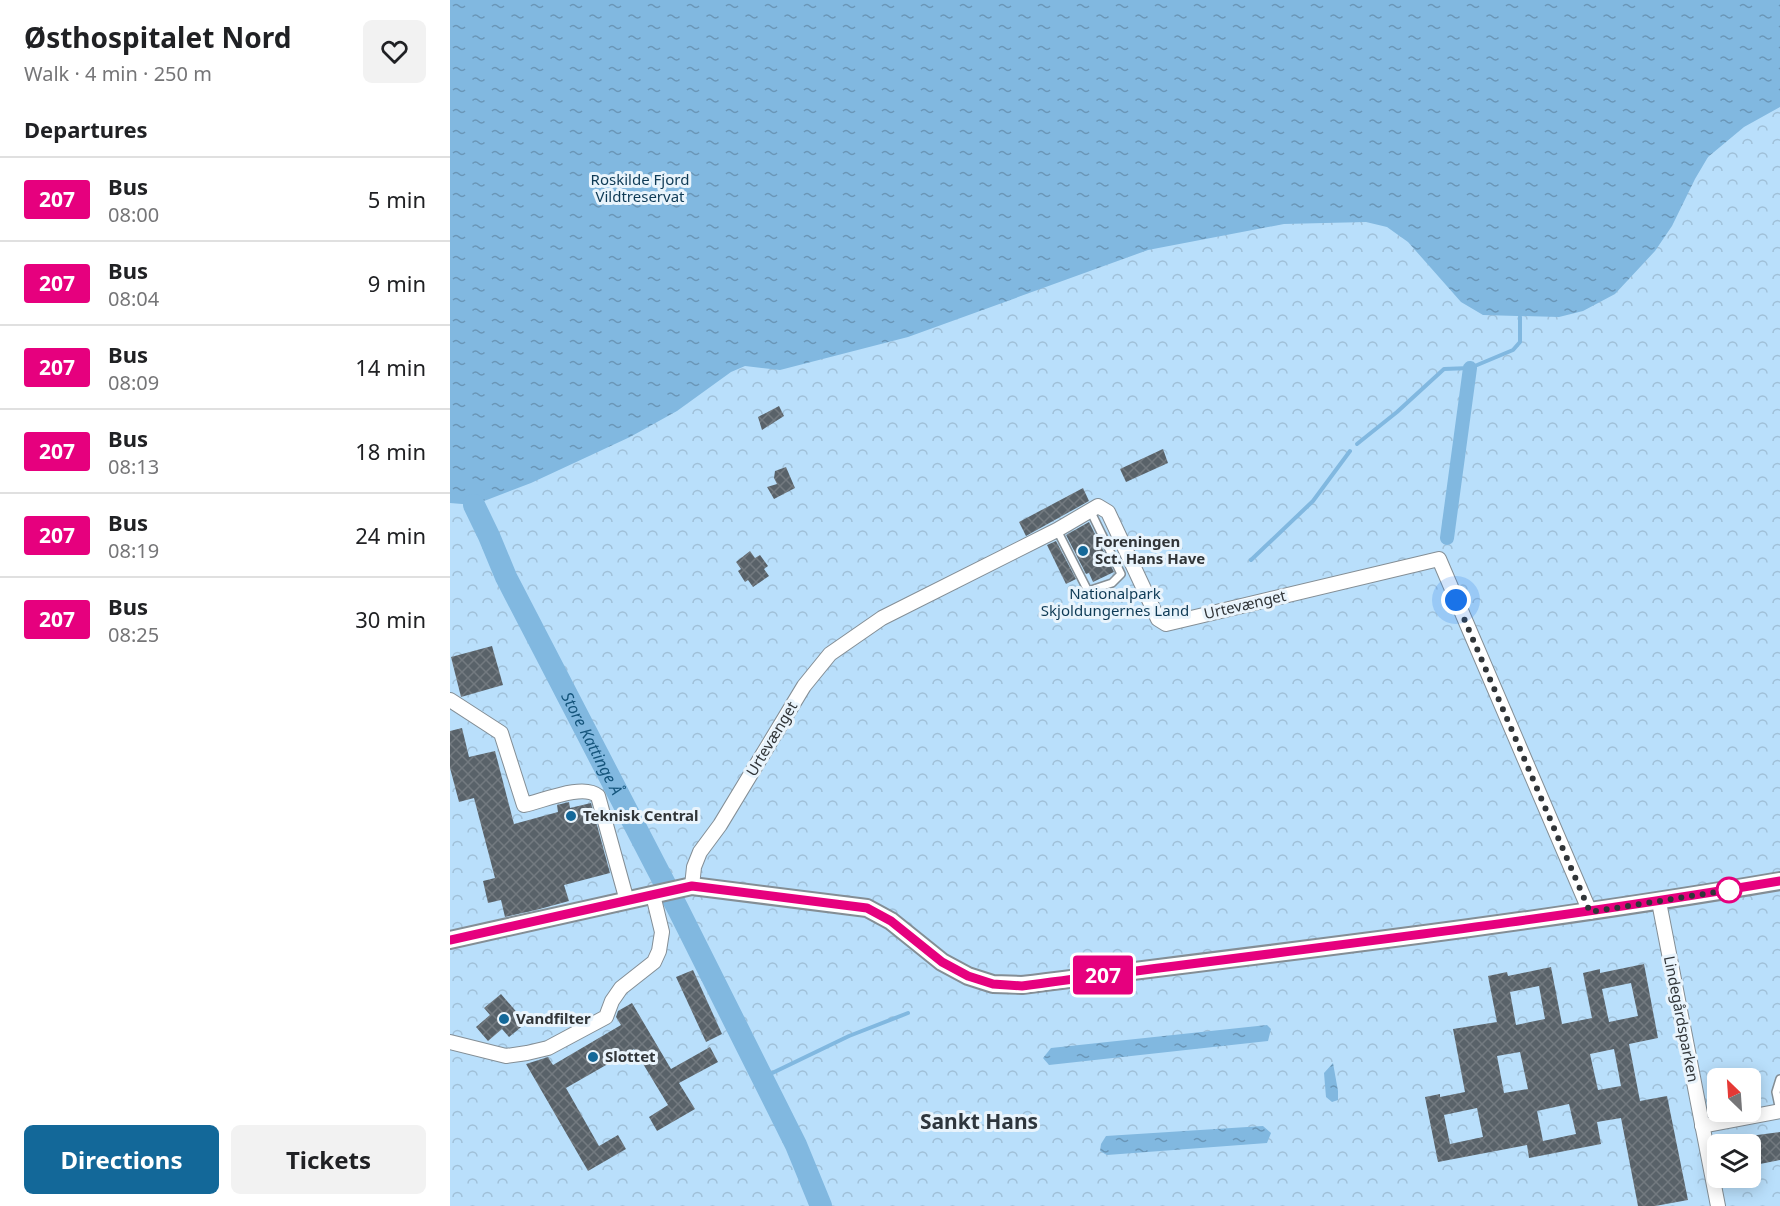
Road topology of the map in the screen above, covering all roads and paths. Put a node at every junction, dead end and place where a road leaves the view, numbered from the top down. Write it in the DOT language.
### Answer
graph roads {
  1 [pos="1090,510"];
  2 [pos="1057,530"];
  3 [pos="450,700"];
  4 [pos="1780,881"];
  5 [pos="692,886"];
  6 [pos="653,895"];
  7 [pos="627,901"];
  8 [pos="1659,902"];
  9 [pos="1590,912"];
  10 [pos="450,940"];
  11 [pos="450,1042"];
  12 [pos="1780,1079"];
  13 [pos="1780,1111"];
  14 [pos="1702,1126"];
  15 [pos="1718,1206"];
  1 -- 2 [label="street, Urtevænget"];
  1 -- 2 [label="lane"];
  1 -- 9 [label="street, Urtevænget"];
  2 -- 5 [label="street, Urtevænget"];
  3 -- 7 [label="street"];
  4 -- 8 [label="street"];
  5 -- 6 [label="street"];
  5 -- 9 [label="street"];
  6 -- 7 [label="street"];
  6 -- 11 [label="street"];
  7 -- 10 [label="street"];
  8 -- 9 [label="street"];
  8 -- 14 [label="street, Lindegårdsparken"];
  12 -- 13 [label="lane"];
  13 -- 14 [label="street"];
  14 -- 15 [label="street, Lindegårdsparken"];
}
